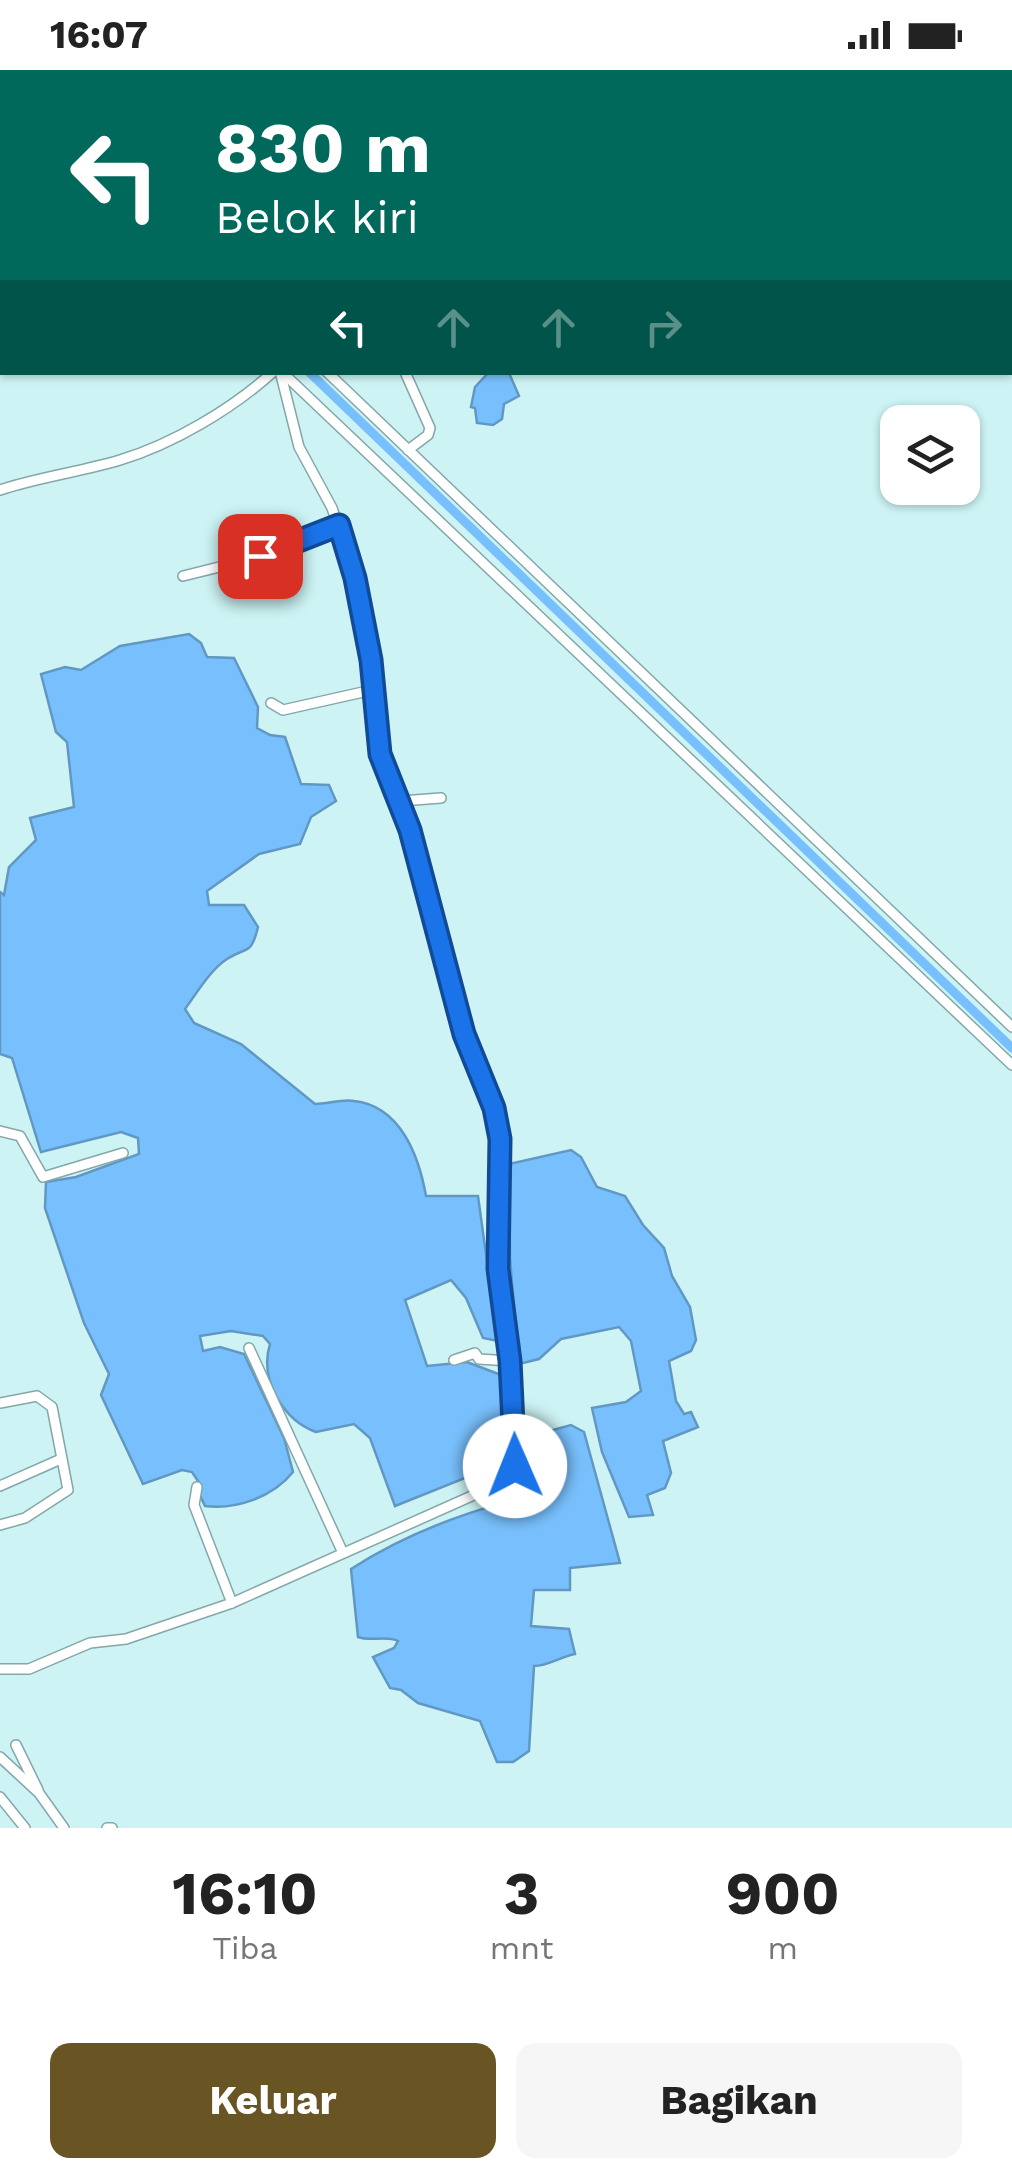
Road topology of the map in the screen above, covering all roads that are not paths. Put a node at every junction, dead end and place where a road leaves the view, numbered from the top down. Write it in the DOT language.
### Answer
graph roads {
  1 [pos="275,375"];
  2 [pos="280,375"];
  3 [pos="282,375"];
  4 [pos="330,375"];
  5 [pos="405,375"];
  6 [pos="408,450"];
  7 [pos="0,490"];
  8 [pos="339,525"];
  9 [pos="183,576"];
  10 [pos="372,690"];
  11 [pos="271,703"];
  12 [pos="441,798"];
  13 [pos="401,801"];
  14 [pos="1012,1027"];
  15 [pos="1012,1065"];
  16 [pos="0,1132"];
  17 [pos="124,1154"];
  18 [pos="249,1348"];
  19 [pos="454,1360"];
  20 [pos="510,1361"];
  21 [pos="0,1403"];
  22 [pos="61,1459"];
  23 [pos="0,1486"];
  24 [pos="196,1487"];
  25 [pos="0,1525"];
  26 [pos="342,1553"];
  27 [pos="232,1603"];
  28 [pos="0,1669"];
  29 [pos="16,1745"];
  30 [pos="0,1758"];
  31 [pos="39,1793"];
  32 [pos="0,1796"];
  33 [pos="25,1828"];
  34 [pos="64,1828"];
  1 -- 7 [label="street"];
  2 -- 8 [label="street"];
  3 -- 15 [label="street"];
  4 -- 6 [label="street"];
  5 -- 6 [label="street"];
  6 -- 14 [label="street"];
  8 -- 9 [label="street"];
  8 -- 10 [label="street"];
  10 -- 11 [label="street"];
  10 -- 13 [label="street"];
  12 -- 13 [label="street"];
  13 -- 20 [label="street"];
  16 -- 17 [label="street"];
  18 -- 26 [label="street"];
  19 -- 20 [label="street"];
  20 -- 26 [label="street"];
  21 -- 22 [label="street"];
  22 -- 23 [label="street"];
  22 -- 25 [label="street"];
  24 -- 27 [label="street"];
  26 -- 27 [label="street"];
  27 -- 28 [label="street"];
  29 -- 31 [label="street"];
  30 -- 31 [label="street"];
  31 -- 34 [label="street"];
  32 -- 33 [label="street"];
}
